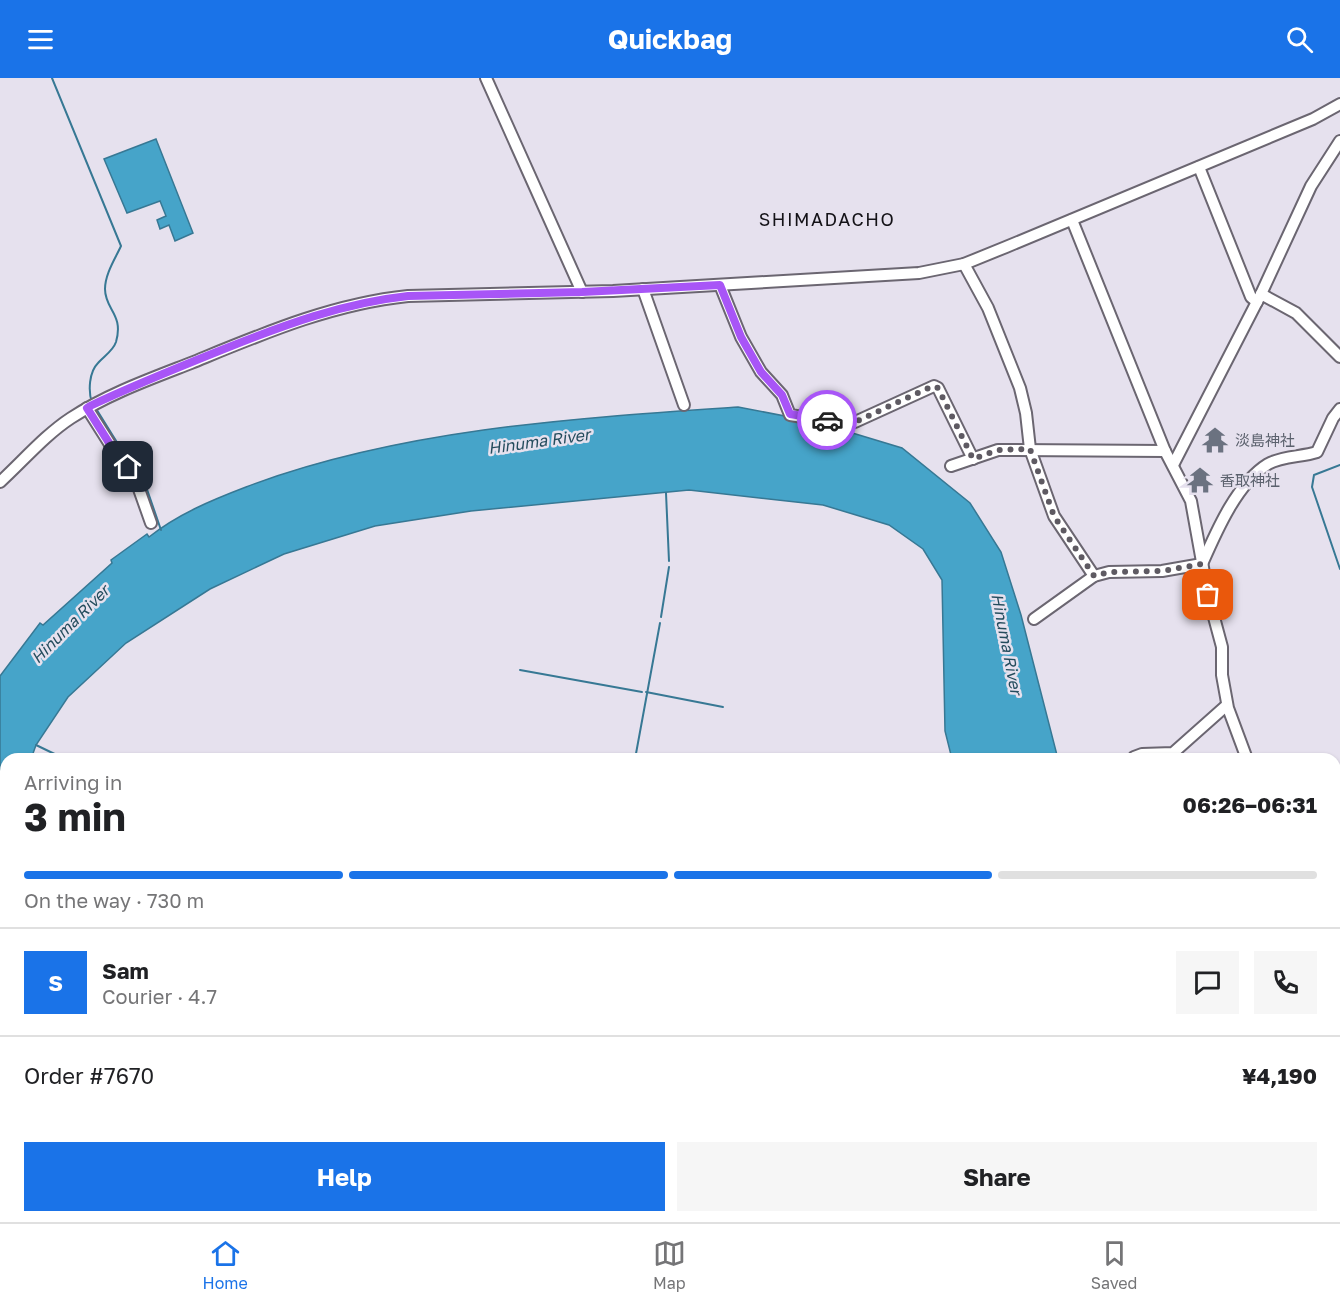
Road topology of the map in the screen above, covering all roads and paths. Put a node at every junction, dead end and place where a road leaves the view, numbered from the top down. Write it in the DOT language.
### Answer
graph roads {
  1 [pos="486,78"];
  2 [pos="1340,104"];
  3 [pos="1340,141"];
  4 [pos="1199,167"];
  5 [pos="1072,220"];
  6 [pos="964,264"];
  7 [pos="720,285"];
  8 [pos="643,289"];
  9 [pos="582,292"];
  10 [pos="1259,298"];
  11 [pos="1340,357"];
  12 [pos="684,405"];
  13 [pos="87,408"];
  14 [pos="1340,409"];
  15 [pos="1030,449"];
  16 [pos="1165,451"];
  17 [pos="973,459"];
  18 [pos="1173,465"];
  19 [pos="951,466"];
  20 [pos="0,482"];
  21 [pos="151,523"];
  22 [pos="1202,564"];
  23 [pos="1094,576"];
  24 [pos="1034,619"];
  25 [pos="1227,705"];
  26 [pos="1173,753"];
  27 [pos="1245,753"];
  1 -- 9 [label="street"];
  2 -- 4 [label="street"];
  3 -- 10 [label="street"];
  4 -- 5 [label="street"];
  4 -- 10 [label="street"];
  5 -- 6 [label="street"];
  5 -- 16 [label="street"];
  6 -- 7 [label="street"];
  6 -- 15 [label="street"];
  7 -- 8 [label="street"];
  7 -- 17 [label="street"];
  8 -- 9 [label="street"];
  8 -- 12 [label="street"];
  9 -- 13 [label="street"];
  10 -- 11 [label="street"];
  10 -- 18 [label="street"];
  13 -- 20 [label="street"];
  13 -- 21 [label="street"];
  14 -- 22 [label="street"];
  15 -- 16 [label="street"];
  15 -- 17 [label="street"];
  15 -- 23 [label="street"];
  16 -- 18 [label="street"];
  17 -- 19 [label="street"];
  18 -- 22 [label="street"];
  22 -- 23 [label="street"];
  22 -- 25 [label="street"];
  23 -- 24 [label="street"];
  25 -- 26 [label="street"];
  25 -- 27 [label="street"];
}
